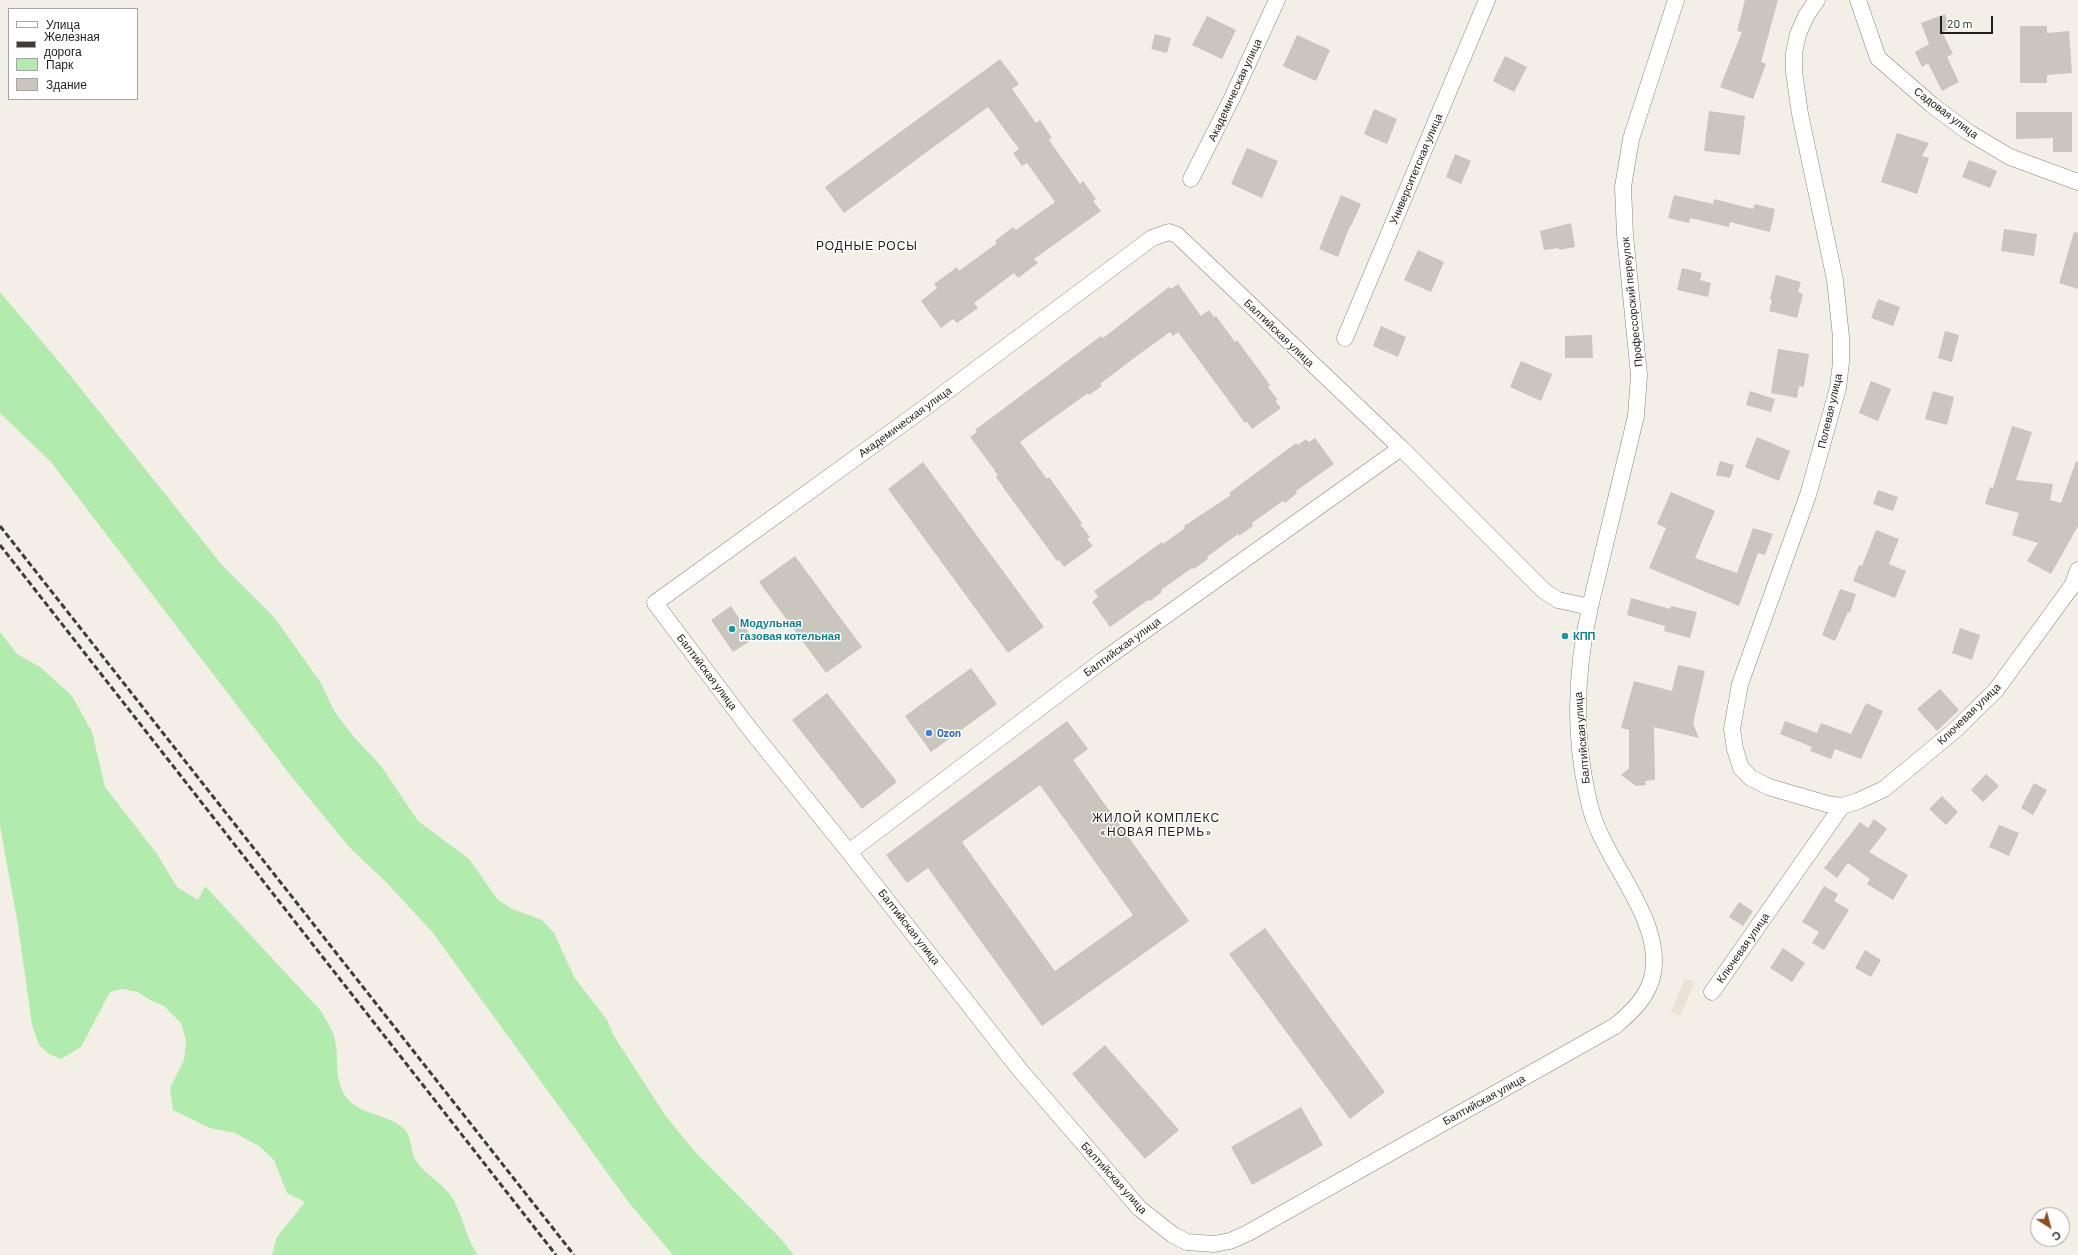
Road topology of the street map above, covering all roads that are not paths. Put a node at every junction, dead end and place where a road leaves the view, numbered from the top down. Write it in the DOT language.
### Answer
graph roads {
  1 [pos="1277,0"];
  2 [pos="1487,0"];
  3 [pos="1676,0"];
  4 [pos="1817,0"];
  5 [pos="1858,0"];
  6 [pos="1191,179"];
  7 [pos="2078,182"];
  8 [pos="1152,238"];
  9 [pos="1345,338"];
  10 [pos="1401,448"];
  11 [pos="2078,570"];
  12 [pos="655,603"];
  13 [pos="1590,607"];
  14 [pos="1741,768"];
  15 [pos="1842,806"];
  16 [pos="849,852"];
  17 [pos="1712,992"];
  1 -- 6 [label="street, Академическая улица"];
  2 -- 9 [label="street, Университетская улица"];
  3 -- 13 [label="street, Профессорский переулок"];
  4 -- 14 [label="street, Полевая улица"];
  5 -- 7 [label="street, Садовая улица"];
  8 -- 10 [label="street, Балтийская улица"];
  8 -- 12 [label="street, Академическая улица"];
  10 -- 13 [label="street, Балтийская улица"];
  10 -- 16 [label="street, Балтийская улица"];
  11 -- 15 [label="street, Ключевая улица"];
  12 -- 16 [label="street, Балтийская улица"];
  13 -- 16 [label="street, Балтийская улица"];
  14 -- 15 [label="street, Ключевая улица"];
  15 -- 17 [label="street, Ключевая улица"];
}
